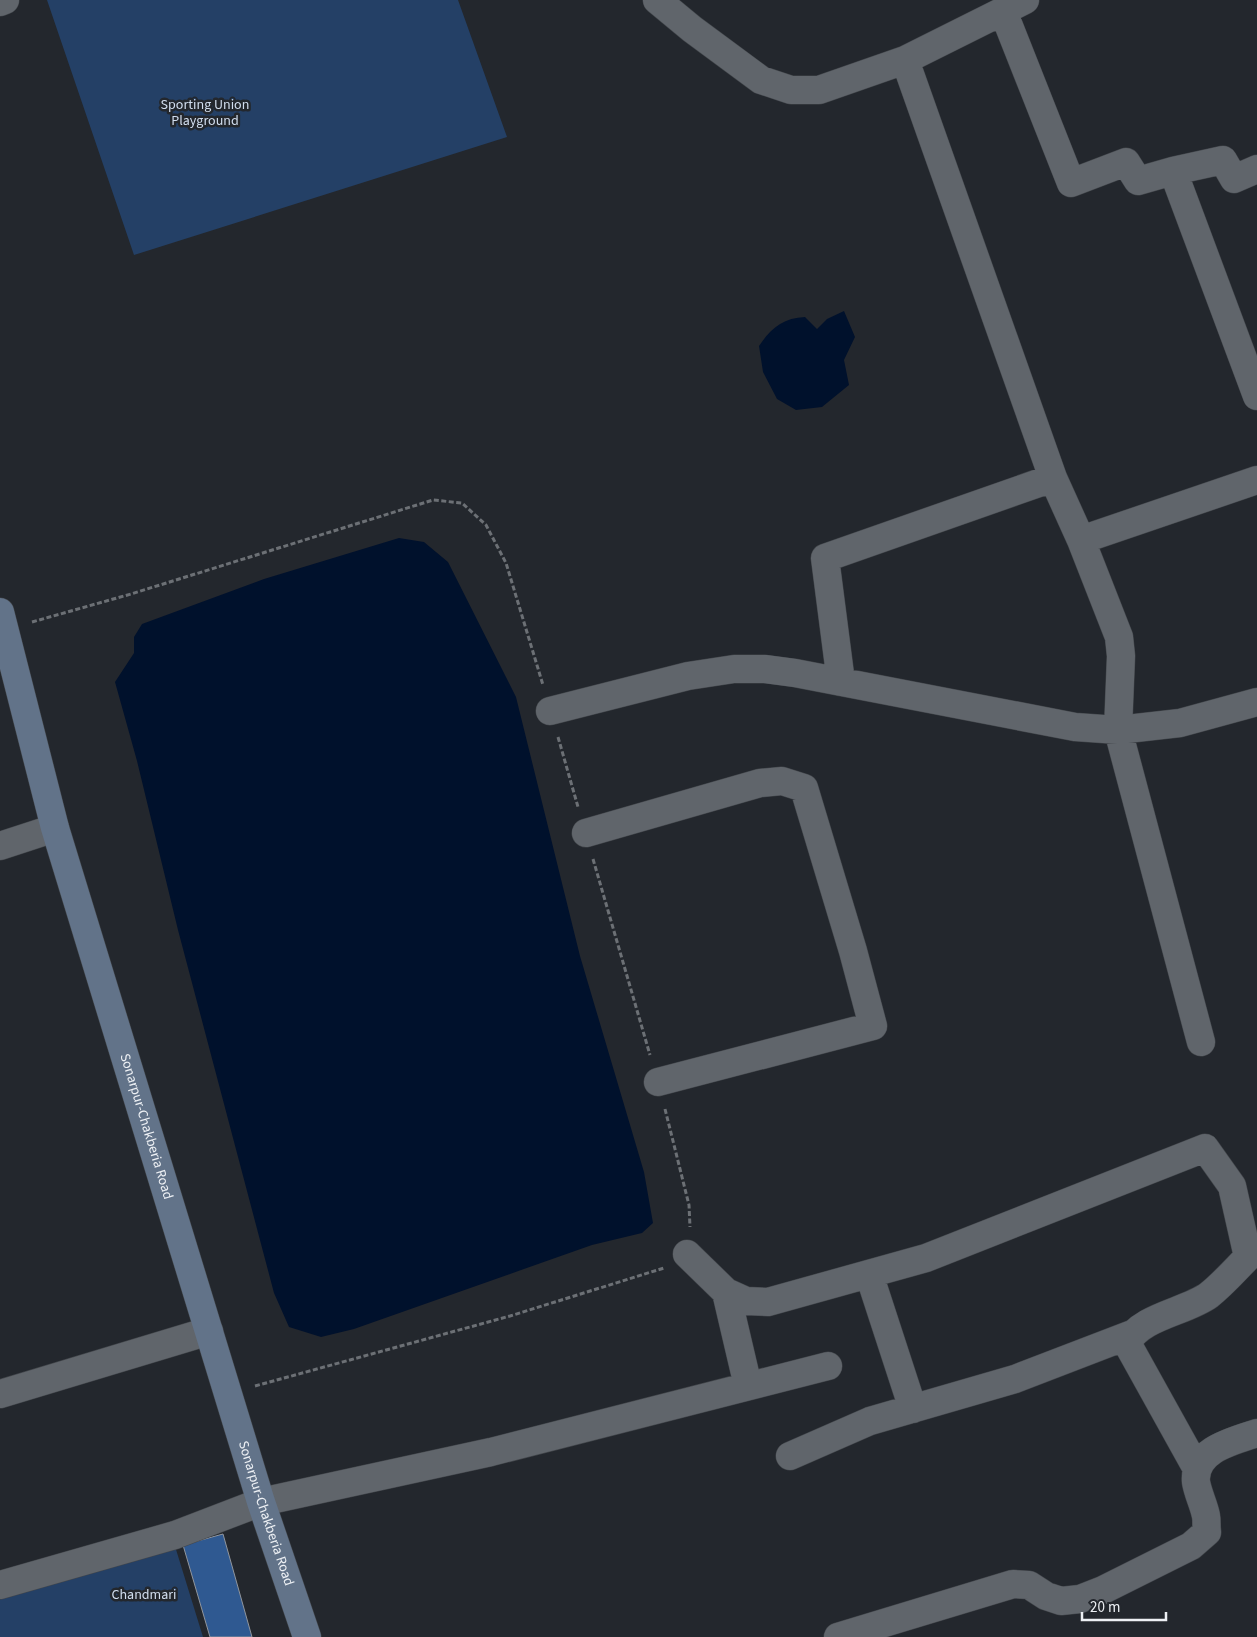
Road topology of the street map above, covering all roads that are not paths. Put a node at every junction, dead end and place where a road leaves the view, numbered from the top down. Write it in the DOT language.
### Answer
graph roads {
  1 [pos="5,0"];
  2 [pos="657,0"];
  3 [pos="0,2"];
  4 [pos="1014,6"];
  5 [pos="905,60"];
  6 [pos="1257,169"];
  7 [pos="1173,171"];
  8 [pos="1257,396"];
  9 [pos="1053,478"];
  10 [pos="1257,480"];
  11 [pos="1081,540"];
  12 [pos="2,621"];
  13 [pos="841,682"];
  14 [pos="1257,702"];
  15 [pos="550,711"];
  16 [pos="1118,730"];
  17 [pos="55,828"];
  18 [pos="586,833"];
  19 [pos="0,846"];
  20 [pos="1201,1042"];
  21 [pos="658,1082"];
  22 [pos="687,1254"];
  23 [pos="869,1274"];
  24 [pos="726,1292"];
  25 [pos="209,1331"];
  26 [pos="1132,1334"];
  27 [pos="828,1366"];
  28 [pos="748,1386"];
  29 [pos="0,1394"];
  30 [pos="913,1409"];
  31 [pos="1257,1433"];
  32 [pos="790,1456"];
  33 [pos="1197,1469"];
  34 [pos="261,1502"];
  35 [pos="0,1585"];
  36 [pos="307,1637"];
  37 [pos="838,1637"];
  1 -- 3 [label="street"];
  2 -- 5 [label="street"];
  4 -- 5 [label="street"];
  4 -- 7 [label="street"];
  5 -- 9 [label="street"];
  6 -- 7 [label="street"];
  7 -- 8 [label="street"];
  9 -- 11 [label="street"];
  9 -- 13 [label="street"];
  10 -- 11 [label="street"];
  11 -- 16 [label="street"];
  12 -- 17 [label="main road, Sonarpur-Chakberia Road"];
  13 -- 15 [label="street"];
  13 -- 16 [label="street"];
  14 -- 16 [label="street"];
  16 -- 20 [label="street"];
  17 -- 19 [label="street"];
  17 -- 25 [label="main road, Sonarpur-Chakberia Road"];
  18 -- 21 [label="street"];
  22 -- 24 [label="street"];
  23 -- 24 [label="street"];
  23 -- 26 [label="street"];
  23 -- 30 [label="street"];
  24 -- 28 [label="street"];
  25 -- 29 [label="street"];
  25 -- 34 [label="main road, Sonarpur-Chakberia Road"];
  26 -- 30 [label="street"];
  26 -- 33 [label="street"];
  27 -- 28 [label="street"];
  28 -- 34 [label="street"];
  30 -- 32 [label="street"];
  31 -- 33 [label="street"];
  33 -- 37 [label="street"];
  34 -- 35 [label="street"];
  34 -- 36 [label="main road, Sonarpur-Chakberia Road"];
}
